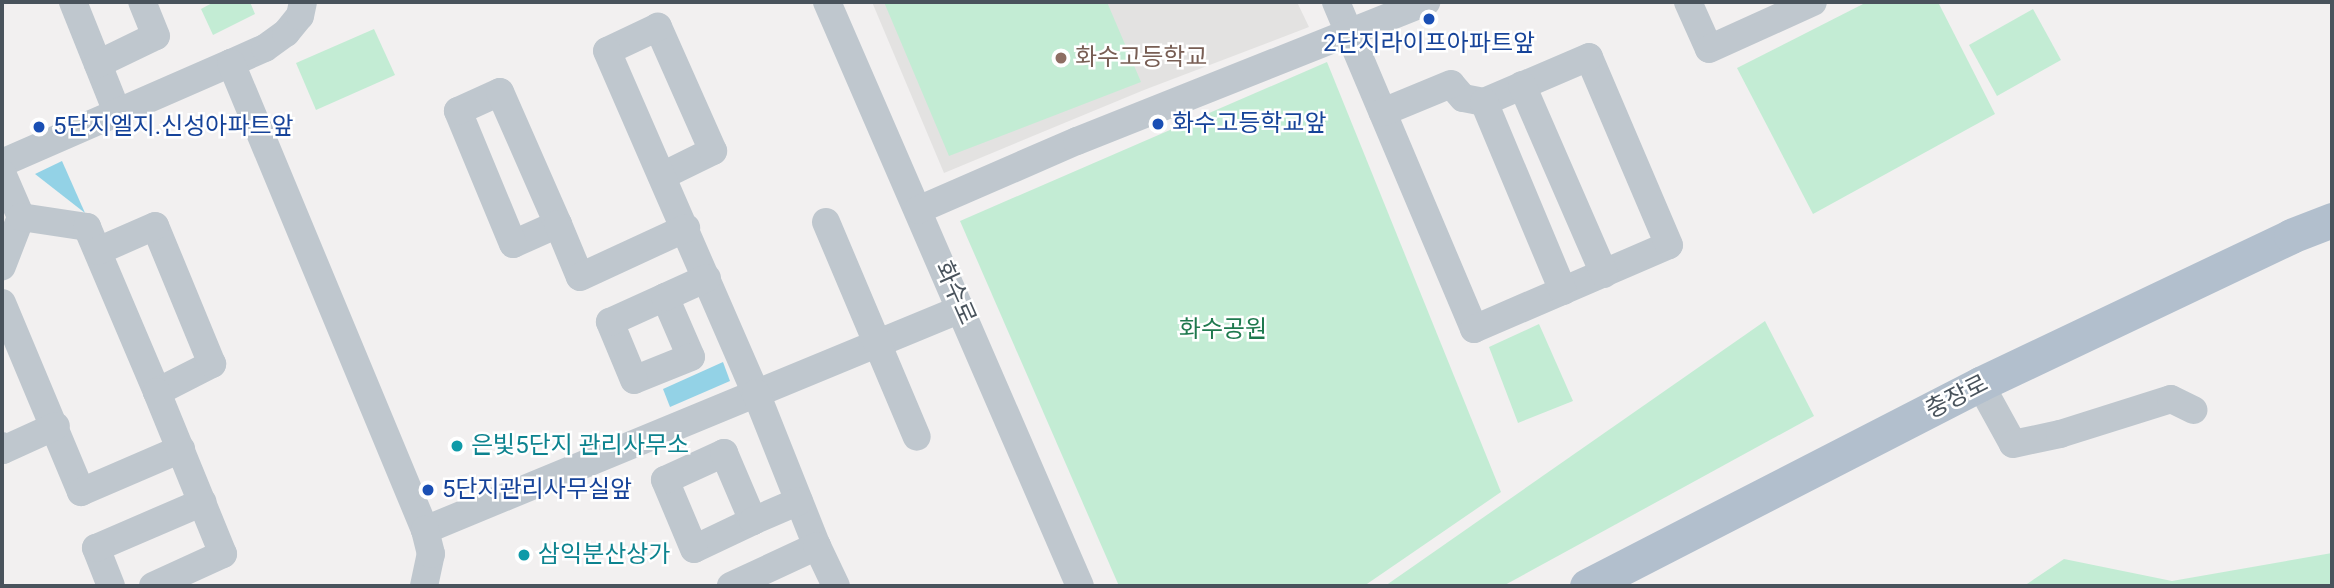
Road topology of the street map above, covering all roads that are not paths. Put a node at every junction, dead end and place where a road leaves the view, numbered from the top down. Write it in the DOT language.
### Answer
graph roads {
  1 [pos="73,2"];
  2 [pos="142,2"];
  3 [pos="303,2"];
  4 [pos="827,2"];
  5 [pos="1336,2"];
  6 [pos="1426,2"];
  7 [pos="1688,2"];
  8 [pos="1813,2"];
  9 [pos="1341,38"];
  10 [pos="231,63"];
  11 [pos="98,64"];
  12 [pos="1521,85"];
  13 [pos="1484,102"];
  14 [pos="117,112"];
  15 [pos="1383,112"];
  16 [pos="2,163"];
  17 [pos="2,173"];
  18 [pos="662,176"];
  19 [pos="918,210"];
  20 [pos="22,217"];
  21 [pos="2332,220"];
  22 [pos="826,222"];
  23 [pos="558,224"];
  24 [pos="686,228"];
  25 [pos="97,251"];
  26 [pos="2,266"];
  27 [pos="1604,274"];
  28 [pos="707,278"];
  29 [pos="1563,290"];
  30 [pos="666,297"];
  31 [pos="2,303"];
  32 [pos="961,309"];
  33 [pos="878,343"];
  34 [pos="1980,384"];
  35 [pos="158,392"];
  36 [pos="756,393"];
  37 [pos="2194,410"];
  38 [pos="56,426"];
  39 [pos="917,437"];
  40 [pos="2,446"];
  41 [pos="181,449"];
  42 [pos="799,500"];
  43 [pos="203,502"];
  44 [pos="753,521"];
  45 [pos="425,530"];
  46 [pos="817,546"];
  47 [pos="110,586"];
  48 [pos="153,586"];
  49 [pos="424,586"];
  50 [pos="731,586"];
  51 [pos="836,586"];
  52 [pos="1080,586"];
  53 [pos="1587,586"];
  1 -- 11 [label="street"];
  2 -- 11 [label="street"];
  3 -- 10 [label="street"];
  4 -- 19 [label="street, 화수로"];
  5 -- 9 [label="street"];
  6 -- 9 [label="street"];
  7 -- 8 [label="street"];
  9 -- 15 [label="street"];
  9 -- 19 [label="street"];
  10 -- 14 [label="street"];
  10 -- 45 [label="street"];
  11 -- 14 [label="street"];
  12 -- 13 [label="street"];
  12 -- 27 [label="street"];
  12 -- 27 [label="street"];
  13 -- 15 [label="street"];
  13 -- 29 [label="street"];
  14 -- 16 [label="street"];
  15 -- 29 [label="street"];
  17 -- 20 [label="street"];
  18 -- 18 [label="street"];
  18 -- 24 [label="street"];
  19 -- 32 [label="street, 화수로"];
  20 -- 25 [label="street"];
  20 -- 26 [label="street"];
  21 -- 34 [label="main road, 충장로"];
  22 -- 33 [label="street"];
  23 -- 23 [label="street"];
  23 -- 24 [label="street"];
  24 -- 28 [label="street"];
  25 -- 35 [label="street"];
  25 -- 35 [label="street"];
  27 -- 29 [label="street"];
  28 -- 30 [label="street"];
  28 -- 36 [label="street"];
  31 -- 38 [label="street"];
  32 -- 33 [label="street"];
  32 -- 52 [label="street, 화수로"];
  33 -- 36 [label="street"];
  33 -- 39 [label="street"];
  34 -- 37 [label="street"];
  34 -- 53 [label="main road, 충장로"];
  35 -- 41 [label="street"];
  36 -- 42 [label="street"];
  36 -- 45 [label="street"];
  38 -- 40 [label="street"];
  38 -- 41 [label="street"];
  41 -- 43 [label="street"];
  42 -- 44 [label="street"];
  42 -- 46 [label="street"];
  43 -- 47 [label="street"];
  43 -- 48 [label="street"];
  45 -- 49 [label="street"];
  46 -- 50 [label="street"];
  46 -- 51 [label="street"];
}
